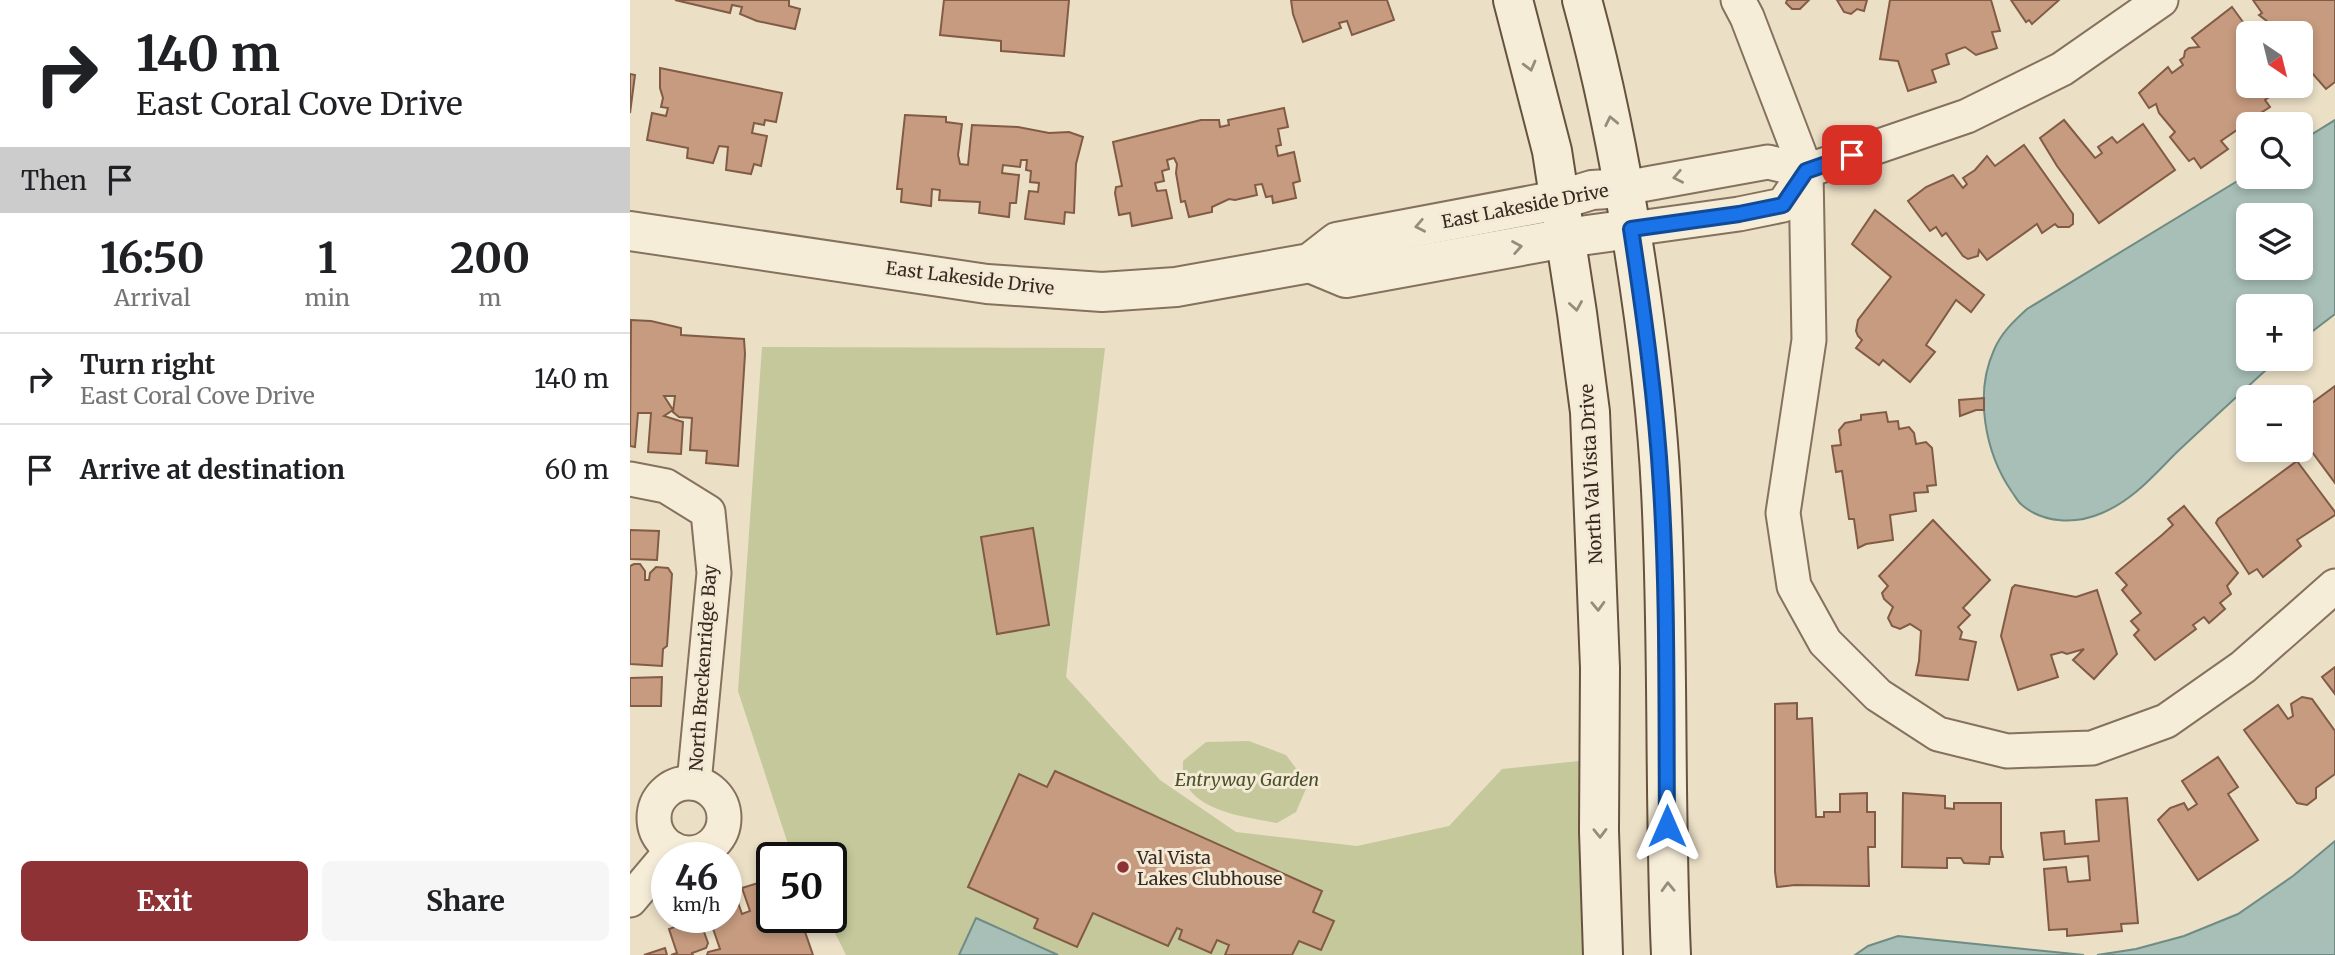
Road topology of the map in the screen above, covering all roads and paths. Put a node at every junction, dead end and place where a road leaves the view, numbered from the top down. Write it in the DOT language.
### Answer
graph roads {
  1 [pos="1513,0"];
  2 [pos="1582,0"];
  3 [pos="1738,0"];
  4 [pos="2161,0"];
  5 [pos="1806,171"];
  6 [pos="1624,188"];
  7 [pos="1559,200"];
  8 [pos="1631,229"];
  9 [pos="630,231"];
  10 [pos="1565,238"];
  11 [pos="1310,263"];
  12 [pos="630,479"];
  13 [pos="2335,586"];
  14 [pos="694,783"];
  15 [pos="664,842"];
  16 [pos="714,842"];
  17 [pos="651,876"];
  18 [pos="630,901"];
  19 [pos="1603,955"];
  20 [pos="1671,955"];
  1 -- 7 [label="main road, North Val Vista Drive, one-way"];
  6 -- 2 [label="main road, one-way"];
  3 -- 5 [label="street"];
  4 -- 5 [label="street"];
  5 -- 6 [label="street, one-way"];
  5 -- 8 [label="street"];
  5 -- 13 [label="street"];
  6 -- 7 [label="main road, East Lakeside Drive"];
  6 -- 8 [label="main road"];
  7 -- 10 [label="main road, North Val Vista Drive"];
  7 -- 11 [label="main road, East Lakeside Drive, one-way"];
  8 -- 10 [label="main road"];
  20 -- 8 [label="main road, one-way"];
  9 -- 11 [label="main road, East Lakeside Drive"];
  11 -- 10 [label="main road, one-way"];
  10 -- 19 [label="main road, North Val Vista Drive, one-way"];
  12 -- 14 [label="street, North Breckenridge Bay"];
  14 -- 15 [label="street, North Breckenridge Bay"];
  14 -- 16 [label="street, North Breckenridge Bay"];
  17 -- 18 [label="street"];
}
